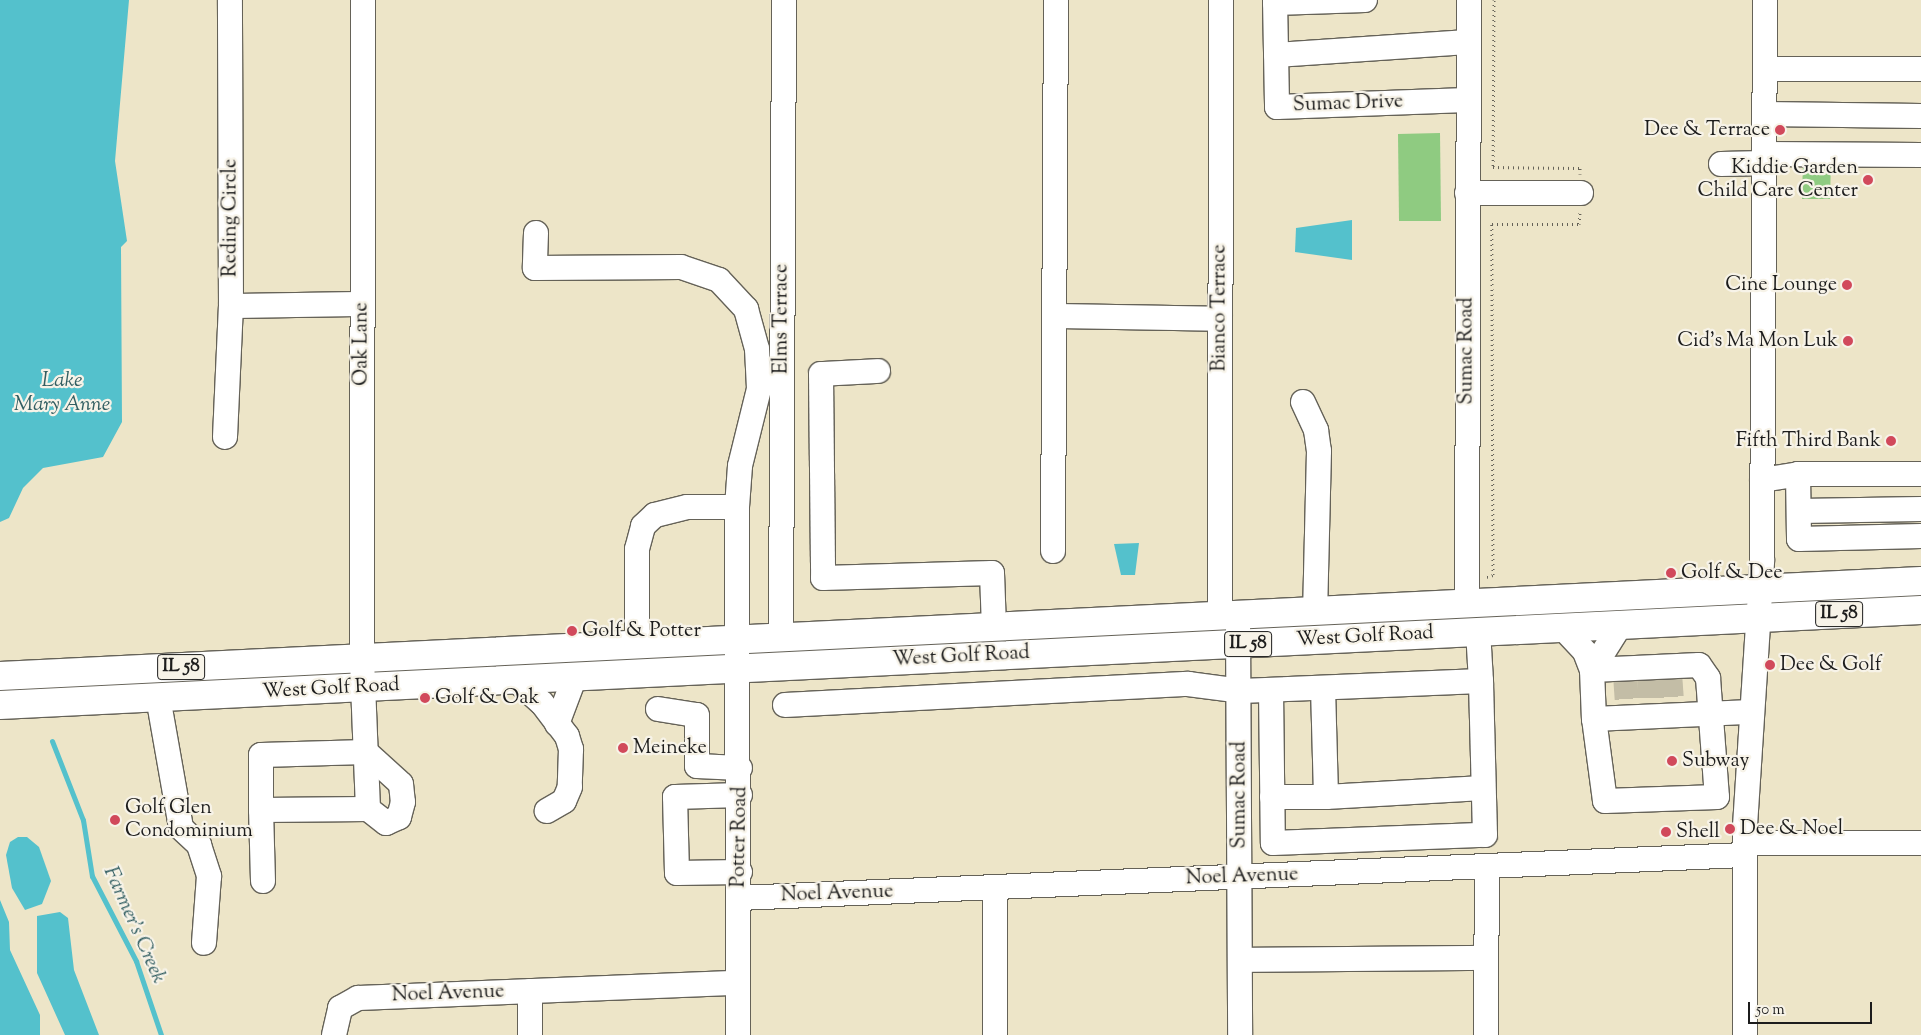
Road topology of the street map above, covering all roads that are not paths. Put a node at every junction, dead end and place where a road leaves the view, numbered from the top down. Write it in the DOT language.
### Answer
graph roads {
  1 [pos="230,0"];
  2 [pos="363,0"];
  3 [pos="784,0"];
  4 [pos="1056,0"];
  5 [pos="1221,0"];
  6 [pos="1364,0"];
  7 [pos="1469,0"];
  8 [pos="1765,0"];
  9 [pos="1275,2"];
  10 [pos="1468,42"];
  11 [pos="1276,55"];
  12 [pos="1765,69"];
  13 [pos="1921,69"];
  14 [pos="1467,100"];
  15 [pos="1764,114"];
  16 [pos="1921,116"];
  17 [pos="1921,155"];
  18 [pos="1764,159"];
  19 [pos="1721,164"];
  20 [pos="1467,193"];
  21 [pos="1581,193"];
  22 [pos="536,233"];
  23 [pos="361,304"];
  24 [pos="231,306"];
  25 [pos="1055,316"];
  26 [pos="1220,319"];
  27 [pos="878,371"];
  28 [pos="1303,402"];
  29 [pos="225,437"];
  30 [pos="1762,471"];
  31 [pos="1798,474"];
  32 [pos="1921,474"];
  33 [pos="737,507"];
  34 [pos="1921,509"];
  35 [pos="1798,511"];
  36 [pos="1921,536"];
  37 [pos="1054,551"];
  38 [pos="1921,581"];
  39 [pos="1759,588"];
  40 [pos="1467,592"];
  41 [pos="1921,610"];
  42 [pos="1315,611"];
  43 [pos="1229,615"];
  44 [pos="1757,618"];
  45 [pos="1621,624"];
  46 [pos="994,627"];
  47 [pos="1562,627"];
  48 [pos="1478,632"];
  49 [pos="781,637"];
  50 [pos="739,640"];
  51 [pos="1238,644"];
  52 [pos="637,645"];
  53 [pos="362,658"];
  54 [pos="740,668"];
  55 [pos="1592,670"];
  56 [pos="0,676"];
  57 [pos="575,676"];
  58 [pos="515,680"];
  59 [pos="1480,681"];
  60 [pos="362,687"];
  61 [pos="1323,688"];
  62 [pos="1271,690"];
  63 [pos="1241,691"];
  64 [pos="158,697"];
  65 [pos="785,704"];
  66 [pos="0,705"];
  67 [pos="658,710"];
  68 [pos="1712,711"];
  69 [pos="1751,712"];
  70 [pos="1594,719"];
  71 [pos="557,724"];
  72 [pos="366,752"];
  73 [pos="740,768"];
  74 [pos="1483,788"];
  75 [pos="740,795"];
  76 [pos="1272,797"];
  77 [pos="1326,797"];
  78 [pos="368,809"];
  79 [pos="261,810"];
  80 [pos="547,811"];
  81 [pos="1921,843"];
  82 [pos="1745,849"];
  83 [pos="1486,866"];
  84 [pos="740,872"];
  85 [pos="1240,876"];
  86 [pos="262,882"];
  87 [pos="995,887"];
  88 [pos="739,898"];
  89 [pos="204,943"];
  90 [pos="1486,958"];
  91 [pos="1240,960"];
  92 [pos="738,984"];
  93 [pos="530,991"];
  94 [pos="334,1035"];
  95 [pos="530,1035"];
  96 [pos="738,1035"];
  97 [pos="995,1035"];
  98 [pos="1240,1035"];
  99 [pos="1486,1035"];
  100 [pos="1744,1035"];
  1 -- 24 [label="street, Reding Circle"];
  2 -- 23 [label="street, Oak Lane"];
  3 -- 49 [label="street, Elms Terrace"];
  4 -- 25 [label="street"];
  5 -- 26 [label="street, Bianco Terrace"];
  6 -- 9 [label="street"];
  7 -- 10 [label="street, Sumac Road"];
  8 -- 12 [label="street"];
  9 -- 11 [label="street, Sumac Drive"];
  10 -- 11 [label="street"];
  10 -- 14 [label="street, Sumac Road"];
  11 -- 14 [label="street, Sumac Drive"];
  12 -- 13 [label="street"];
  12 -- 15 [label="street"];
  14 -- 20 [label="street, Sumac Road"];
  15 -- 16 [label="street"];
  15 -- 18 [label="street"];
  17 -- 18 [label="street"];
  18 -- 19 [label="street"];
  18 -- 30 [label="street"];
  20 -- 21 [label="street"];
  20 -- 40 [label="street, Sumac Road"];
  22 -- 33 [label="street, Potter Road"];
  23 -- 24 [label="street, Reding Circle"];
  23 -- 53 [label="street, Oak Lane"];
  24 -- 29 [label="street"];
  25 -- 26 [label="street"];
  25 -- 37 [label="street"];
  26 -- 43 [label="street, Bianco Terrace"];
  27 -- 46 [label="street"];
  28 -- 42 [label="street"];
  30 -- 31 [label="street"];
  30 -- 39 [label="street"];
  31 -- 32 [label="street"];
  31 -- 35 [label="street"];
  33 -- 50 [label="street, Potter Road"];
  33 -- 52 [label="street"];
  34 -- 35 [label="street"];
  35 -- 36 [label="street"];
  38 -- 39 [label="main road, West Golf Road / IL 58"];
  39 -- 40 [label="main road, West Golf Road / IL 58"];
  39 -- 44 [label="street"];
  40 -- 42 [label="main road, West Golf Road / IL 58"];
  41 -- 44 [label="main road, West Golf Road / IL 58"];
  42 -- 43 [label="main road, West Golf Road / IL 58"];
  43 -- 46 [label="main road, West Golf Road / IL 58"];
  43 -- 51 [label="street, Bianco Terrace"];
  44 -- 45 [label="main road, West Golf Road / IL 58"];
  44 -- 69 [label="street"];
  45 -- 47 [label="main road, West Golf Road / IL 58"];
  45 -- 55 [label="street"];
  46 -- 49 [label="main road, West Golf Road / IL 58"];
  47 -- 48 [label="main road, West Golf Road / IL 58"];
  47 -- 55 [label="street"];
  48 -- 51 [label="main road, West Golf Road / IL 58"];
  48 -- 59 [label="street"];
  49 -- 50 [label="main road, West Golf Road / IL 58"];
  50 -- 52 [label="main road, West Golf Road / IL 58"];
  50 -- 54 [label="street, Potter Road"];
  51 -- 54 [label="main road, West Golf Road / IL 58"];
  51 -- 63 [label="street, Sumac Road"];
  52 -- 53 [label="main road, West Golf Road / IL 58"];
  53 -- 56 [label="main road, West Golf Road / IL 58"];
  53 -- 60 [label="street, Oak Lane"];
  54 -- 57 [label="main road, West Golf Road / IL 58"];
  54 -- 73 [label="street, Potter Road"];
  55 -- 68 [label="street"];
  55 -- 70 [label="street"];
  57 -- 58 [label="main road, West Golf Road / IL 58"];
  57 -- 71 [label="street"];
  58 -- 60 [label="main road, West Golf Road / IL 58"];
  58 -- 71 [label="street"];
  59 -- 61 [label="street"];
  59 -- 74 [label="street"];
  60 -- 64 [label="main road, West Golf Road / IL 58"];
  60 -- 72 [label="street, Oak Lane"];
  61 -- 62 [label="street"];
  61 -- 77 [label="street"];
  62 -- 63 [label="street"];
  62 -- 76 [label="street"];
  63 -- 65 [label="street"];
  63 -- 85 [label="street, Sumac Road"];
  64 -- 66 [label="main road, West Golf Road / IL 58"];
  64 -- 89 [label="street"];
  67 -- 73 [label="street"];
  68 -- 69 [label="street"];
  68 -- 70 [label="street"];
  68 -- 70 [label="street"];
  69 -- 82 [label="street"];
  71 -- 80 [label="street"];
  72 -- 78 [label="street, Oak Lane"];
  72 -- 78 [label="street"];
  72 -- 79 [label="street"];
  73 -- 75 [label="street, Potter Road"];
  74 -- 76 [label="street"];
  74 -- 77 [label="street"];
  75 -- 84 [label="street, Potter Road"];
  75 -- 84 [label="street"];
  76 -- 77 [label="street"];
  78 -- 79 [label="street"];
  79 -- 86 [label="street"];
  81 -- 82 [label="street, Noel Avenue"];
  82 -- 83 [label="street, Noel Avenue"];
  82 -- 100 [label="street"];
  83 -- 85 [label="street, Noel Avenue"];
  83 -- 90 [label="street"];
  84 -- 88 [label="street, Potter Road"];
  85 -- 87 [label="street, Noel Avenue"];
  85 -- 91 [label="street, Sumac Road"];
  87 -- 88 [label="street, Noel Avenue"];
  87 -- 97 [label="street"];
  88 -- 92 [label="street, Potter Road"];
  90 -- 91 [label="street"];
  90 -- 99 [label="street"];
  91 -- 98 [label="street, Sumac Road"];
  92 -- 93 [label="street, Noel Avenue"];
  92 -- 96 [label="street, Potter Road"];
  93 -- 94 [label="street, Noel Avenue"];
  93 -- 95 [label="street"];
}
